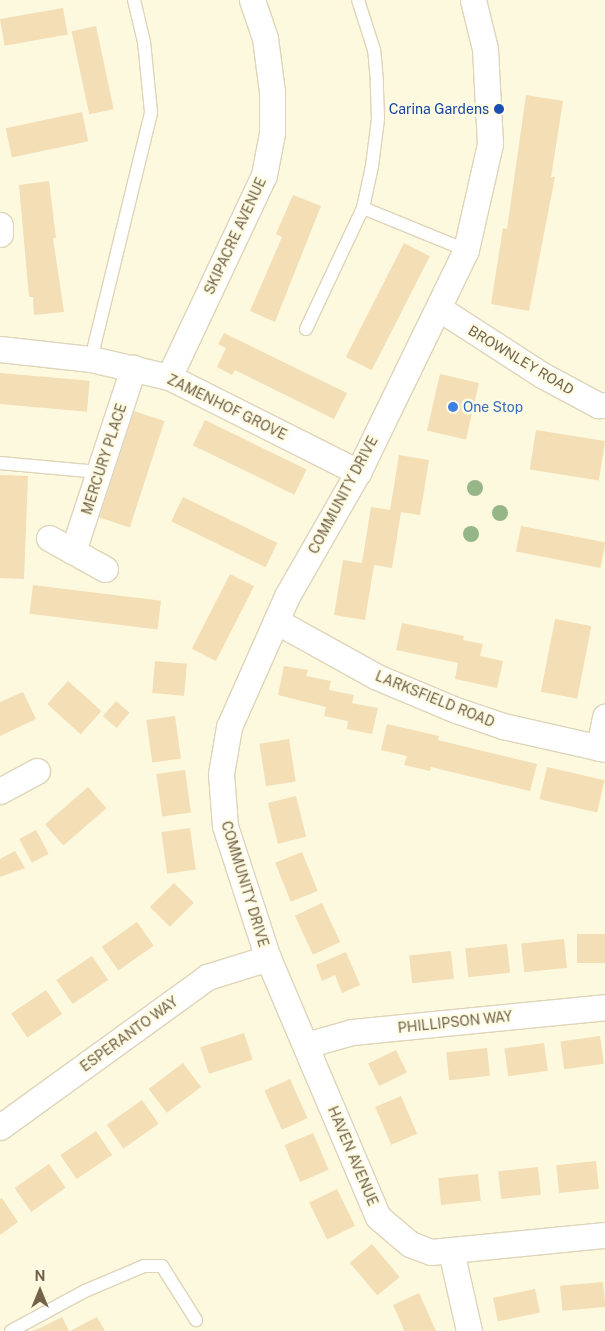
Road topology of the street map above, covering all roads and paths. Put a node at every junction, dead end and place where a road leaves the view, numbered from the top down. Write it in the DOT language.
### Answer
graph roads {
  1 [pos="134,0"];
  2 [pos="252,0"];
  3 [pos="358,0"];
  4 [pos="474,0"];
  5 [pos="363,208"];
  6 [pos="0,225"];
  7 [pos="0,234"];
  8 [pos="466,250"];
  9 [pos="440,309"];
  10 [pos="306,329"];
  11 [pos="0,350"];
  12 [pos="91,359"];
  13 [pos="134,368"];
  14 [pos="169,377"];
  15 [pos="605,405"];
  16 [pos="0,463"];
  17 [pos="99,472"];
  18 [pos="358,472"];
  19 [pos="49,538"];
  20 [pos="73,551"];
  21 [pos="105,568"];
  22 [pos="276,621"];
  23 [pos="605,717"];
  24 [pos="602,748"];
  25 [pos="37,771"];
  26 [pos="0,790"];
  27 [pos="268,958"];
  28 [pos="605,1007"];
  29 [pos="306,1045"];
  30 [pos="0,1127"];
  31 [pos="605,1235"];
  32 [pos="451,1251"];
  33 [pos="196,1320"];
  34 [pos="11,1331"];
  35 [pos="469,1331"];
  1 -- 12 [label="lane"];
  2 -- 14 [label="street, SKIPACRE AVENUE"];
  3 -- 5 [label="lane"];
  4 -- 8 [label="street, COMMUNITY DRIVE"];
  5 -- 8 [label="lane"];
  5 -- 10 [label="lane"];
  6 -- 7 [label="street"];
  8 -- 9 [label="street, COMMUNITY DRIVE"];
  9 -- 15 [label="street, BROWNLEY ROAD"];
  9 -- 18 [label="street, COMMUNITY DRIVE"];
  11 -- 12 [label="street, ZAMENHOF GROVE"];
  12 -- 13 [label="street, ZAMENHOF GROVE"];
  13 -- 14 [label="street, ZAMENHOF GROVE"];
  13 -- 17 [label="street, MERCURY PLACE"];
  14 -- 18 [label="street, ZAMENHOF GROVE"];
  16 -- 17 [label="lane"];
  17 -- 20 [label="street, MERCURY PLACE"];
  18 -- 22 [label="street, COMMUNITY DRIVE"];
  19 -- 20 [label="street"];
  20 -- 21 [label="street"];
  22 -- 24 [label="street, LARKSFIELD ROAD"];
  22 -- 27 [label="street, COMMUNITY DRIVE"];
  23 -- 24 [label="street"];
  25 -- 26 [label="street"];
  27 -- 29 [label="street, HAVEN AVENUE"];
  27 -- 30 [label="street, ESPERANTO WAY"];
  28 -- 29 [label="street, PHILLIPSON WAY"];
  29 -- 32 [label="street, HAVEN AVENUE"];
  31 -- 32 [label="street, HAVEN AVENUE"];
  32 -- 35 [label="street"];
  33 -- 34 [label="lane"];
}
